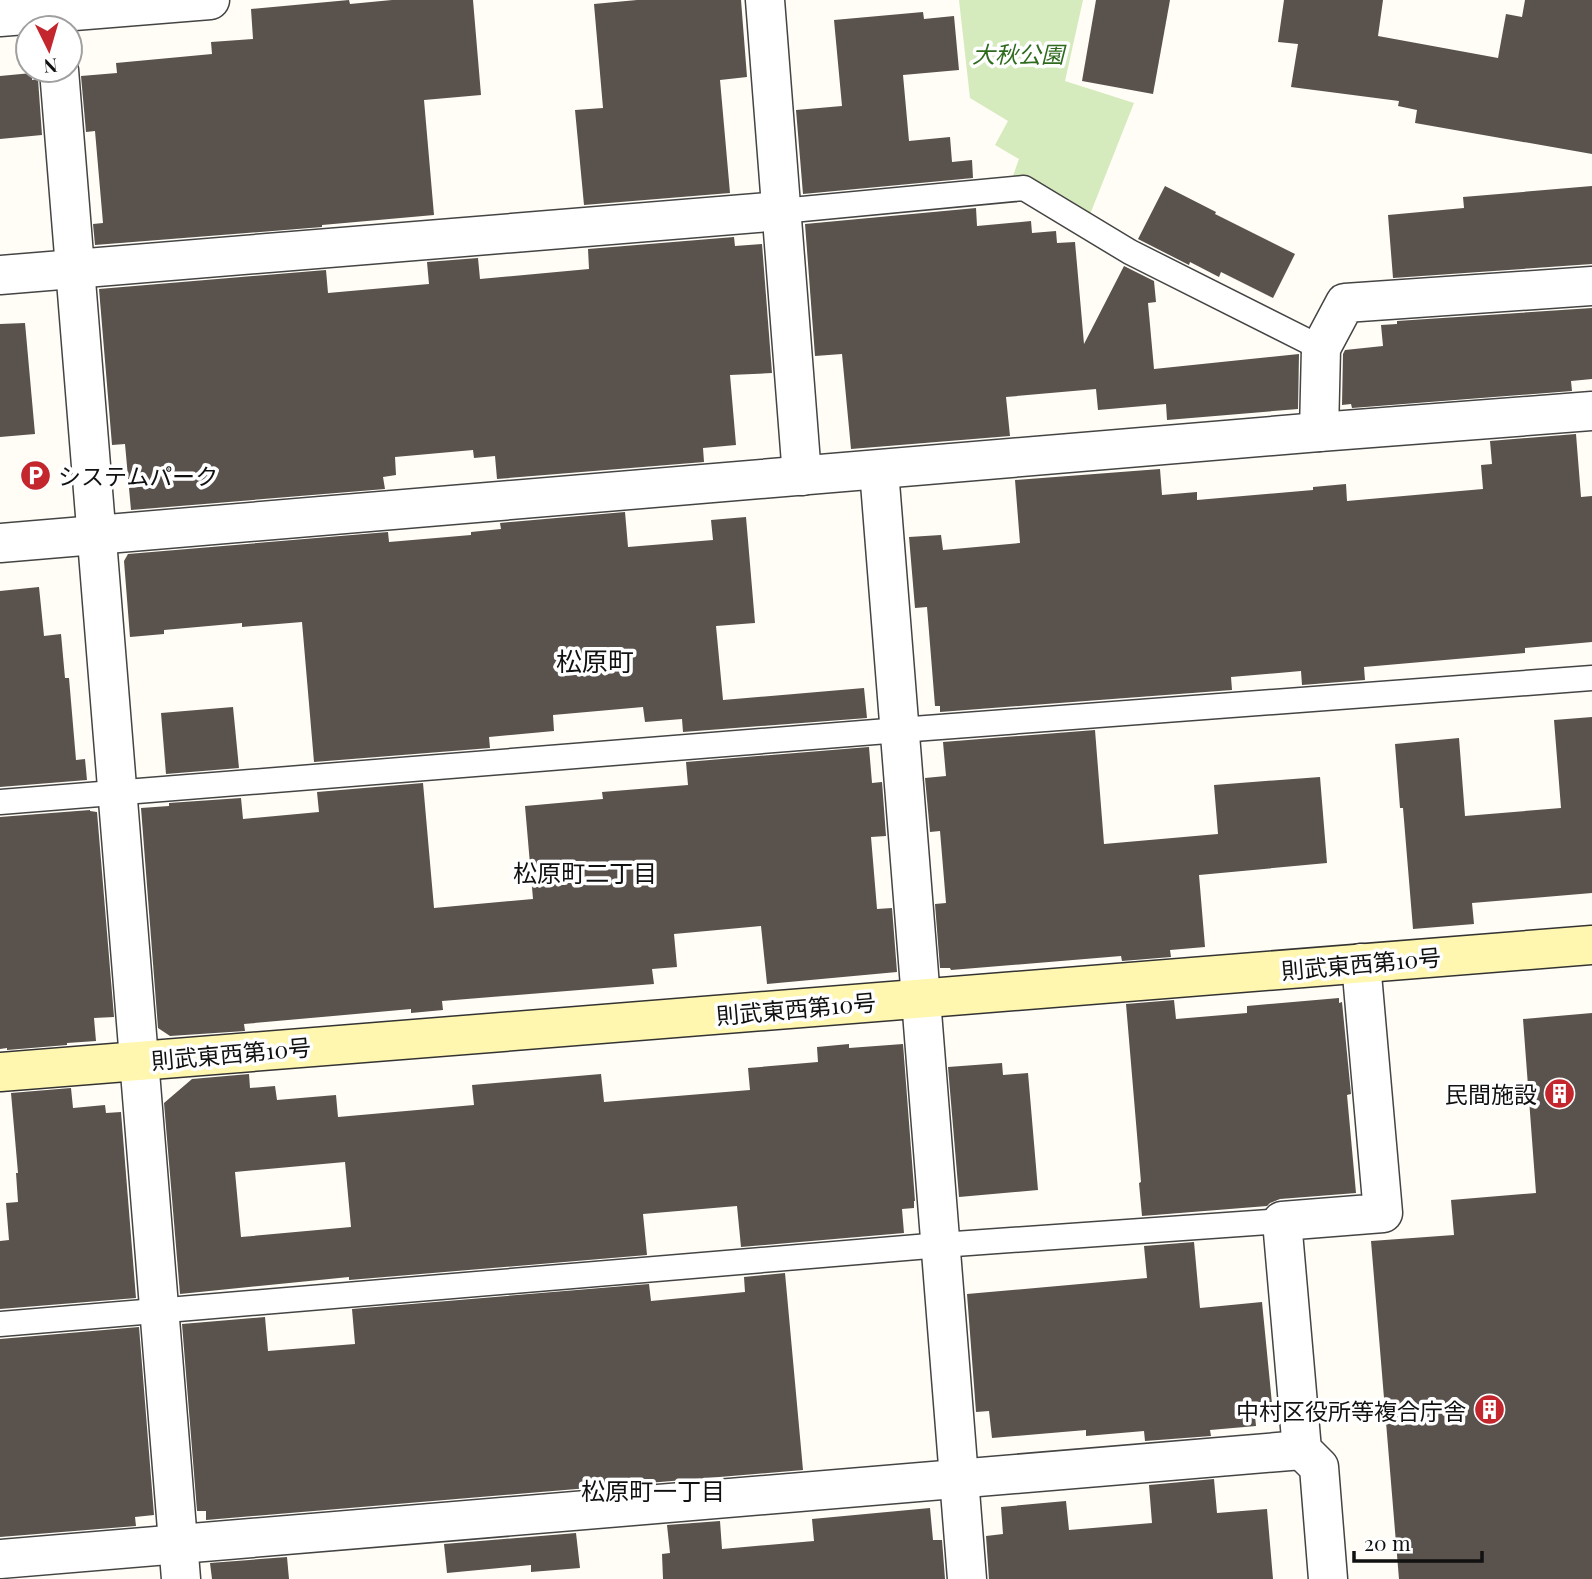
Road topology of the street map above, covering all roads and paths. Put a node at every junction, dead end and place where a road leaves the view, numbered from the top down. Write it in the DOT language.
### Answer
graph roads {
  1 [pos="211,0"];
  2 [pos="765,0"];
  3 [pos="54,14"];
  4 [pos="60,84"];
  5 [pos="781,211"];
  6 [pos="75,269"];
  7 [pos="0,275"];
  8 [pos="1592,286"];
  9 [pos="1321,348"];
  10 [pos="1592,411"];
  11 [pos="1319,432"];
  12 [pos="879,470"];
  13 [pos="802,476"];
  14 [pos="97,535"];
  15 [pos="0,543"];
  16 [pos="1592,678"];
  17 [pos="900,730"];
  18 [pos="118,793"];
  19 [pos="0,802"];
  20 [pos="1592,944"];
  21 [pos="1361,963"];
  22 [pos="921,998"];
  23 [pos="139,1061"];
  24 [pos="0,1072"];
  25 [pos="1282,1221"];
  26 [pos="941,1245"];
  27 [pos="159,1310"];
  28 [pos="0,1324"];
  29 [pos="1302,1450"];
  30 [pos="960,1479"];
  31 [pos="0,1559"];
  32 [pos="179,1562"];
  33 [pos="967,1579"];
  34 [pos="1328,1579"];
  1 -- 3 [label="street"];
  2 -- 5 [label="street"];
  4 -- 6 [label="street"];
  5 -- 6 [label="street"];
  5 -- 9 [label="lane"];
  5 -- 13 [label="street"];
  6 -- 7 [label="street"];
  6 -- 14 [label="street"];
  8 -- 9 [label="street"];
  9 -- 11 [label="street"];
  10 -- 11 [label="street"];
  11 -- 12 [label="street"];
  12 -- 13 [label="street"];
  12 -- 17 [label="street"];
  13 -- 14 [label="street"];
  14 -- 15 [label="street"];
  14 -- 18 [label="street"];
  16 -- 17 [label="lane"];
  17 -- 18 [label="lane"];
  17 -- 22 [label="street"];
  18 -- 19 [label="lane"];
  18 -- 23 [label="street"];
  20 -- 21 [label="street, 則武東西第10号"];
  21 -- 22 [label="street, 則武東西第10号"];
  21 -- 25 [label="street"];
  22 -- 23 [label="street, 則武東西第10号"];
  22 -- 26 [label="street"];
  23 -- 24 [label="street, 則武東西第10号"];
  23 -- 27 [label="street"];
  25 -- 26 [label="lane"];
  25 -- 29 [label="street"];
  26 -- 27 [label="lane"];
  26 -- 30 [label="street"];
  27 -- 28 [label="lane"];
  27 -- 32 [label="street"];
  29 -- 30 [label="street"];
  29 -- 34 [label="street"];
  30 -- 32 [label="street"];
  30 -- 33 [label="street"];
  31 -- 32 [label="street"];
}
